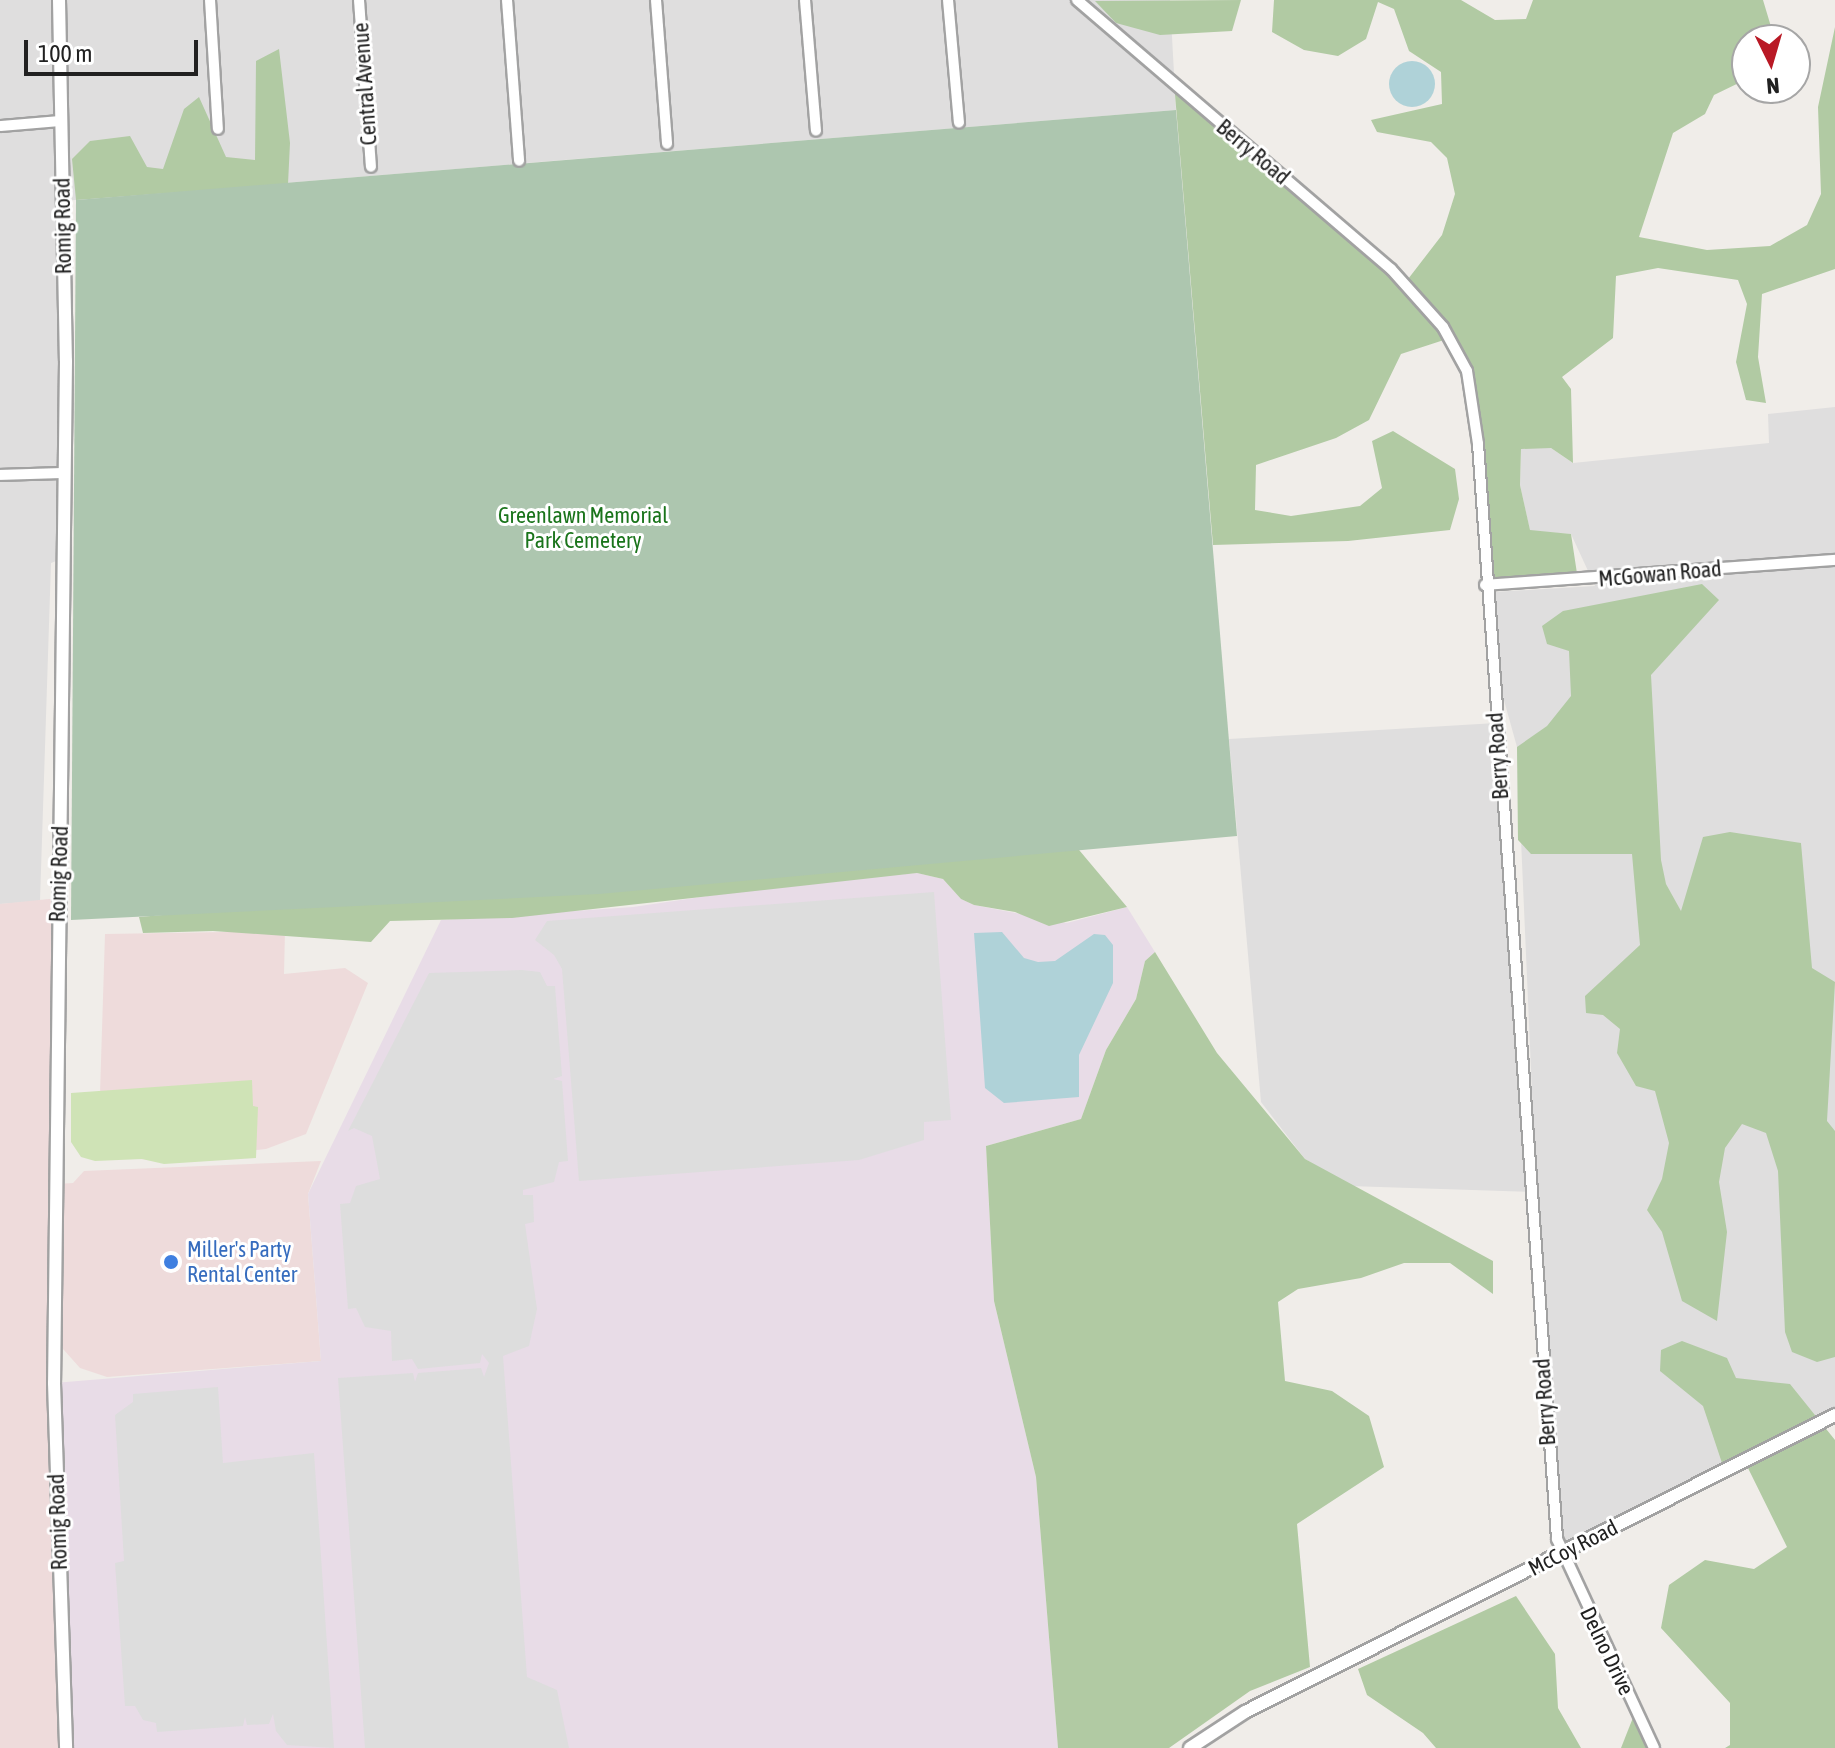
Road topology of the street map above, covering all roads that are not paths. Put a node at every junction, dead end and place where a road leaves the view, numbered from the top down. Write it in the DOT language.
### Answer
graph roads {
  1 [pos="59,0"];
  2 [pos="210,0"];
  3 [pos="359,0"];
  4 [pos="507,0"];
  5 [pos="656,0"];
  6 [pos="805,0"];
  7 [pos="948,0"];
  8 [pos="1077,0"];
  9 [pos="61,121"];
  10 [pos="959,123"];
  11 [pos="0,126"];
  12 [pos="218,129"];
  13 [pos="816,131"];
  14 [pos="667,144"];
  15 [pos="519,161"];
  16 [pos="371,167"];
  17 [pos="65,473"];
  18 [pos="0,475"];
  19 [pos="1835,560"];
  20 [pos="1485,585"];
  21 [pos="1835,1415"];
  22 [pos="1560,1554"];
  23 [pos="66,1748"];
  24 [pos="1190,1748"];
  25 [pos="1654,1748"];
  1 -- 9 [label="street, Romig Road"];
  2 -- 12 [label="street"];
  3 -- 16 [label="street, Central Avenue"];
  4 -- 15 [label="street"];
  5 -- 14 [label="street"];
  6 -- 13 [label="street"];
  7 -- 10 [label="street"];
  8 -- 20 [label="street, Berry Road"];
  9 -- 11 [label="street"];
  9 -- 17 [label="street, Romig Road"];
  17 -- 18 [label="street"];
  17 -- 23 [label="street, Romig Road"];
  19 -- 20 [label="street, McGowan Road"];
  20 -- 22 [label="street, Berry Road"];
  21 -- 22 [label="street, McCoy Road"];
  22 -- 24 [label="street, McCoy Road"];
  22 -- 25 [label="street, Delno Drive"];
}
